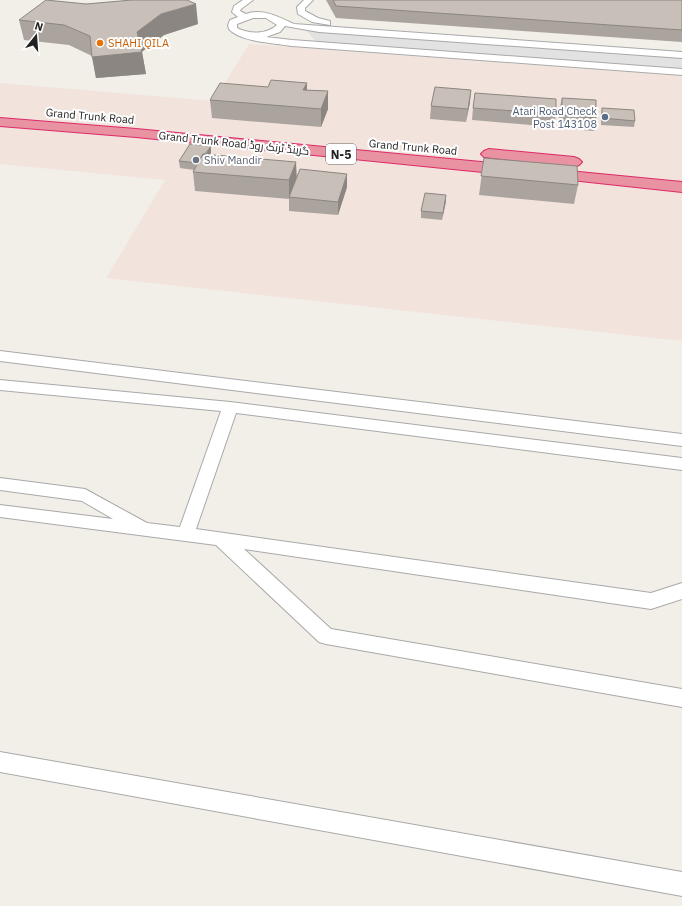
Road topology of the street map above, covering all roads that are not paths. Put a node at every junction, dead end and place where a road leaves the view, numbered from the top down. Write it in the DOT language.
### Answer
graph roads {
  1 [pos="249,0"];
  2 [pos="309,0"];
  3 [pos="244,17"];
  4 [pos="280,21"];
  5 [pos="237,31"];
  6 [pos="682,48"];
  7 [pos="682,55"];
  8 [pos="682,72"];
  9 [pos="0,109"];
  10 [pos="0,122"];
  11 [pos="587,163"];
  12 [pos="682,187"];
  13 [pos="0,356"];
  14 [pos="0,385"];
  15 [pos="230,407"];
  16 [pos="682,440"];
  17 [pos="682,464"];
  18 [pos="0,484"];
  19 [pos="0,511"];
  20 [pos="147,530"];
  21 [pos="186,534"];
  22 [pos="221,539"];
  23 [pos="682,591"];
  24 [pos="682,698"];
  25 [pos="0,762"];
  26 [pos="682,884"];
  1 -- 3 [label="lane"];
  2 -- 6 [label="lane"];
  3 -- 4 [label="lane"];
  3 -- 5 [label="lane"];
  4 -- 5 [label="lane"];
  4 -- 7 [label="lane"];
  5 -- 8 [label="lane"];
  9 -- 11 [label="highway, Grand Trunk Road / N-5"];
  10 -- 12 [label="highway, Grand Trunk Road گرینڈ ٹرنک روڈ / N-5"];
  13 -- 16 [label="lane"];
  14 -- 15 [label="lane"];
  15 -- 17 [label="lane"];
  15 -- 21 [label="lane"];
  18 -- 20 [label="lane"];
  19 -- 20 [label="lane"];
  20 -- 21 [label="lane"];
  21 -- 22 [label="lane"];
  22 -- 23 [label="lane"];
  22 -- 24 [label="lane"];
  25 -- 26 [label="lane"];
}
